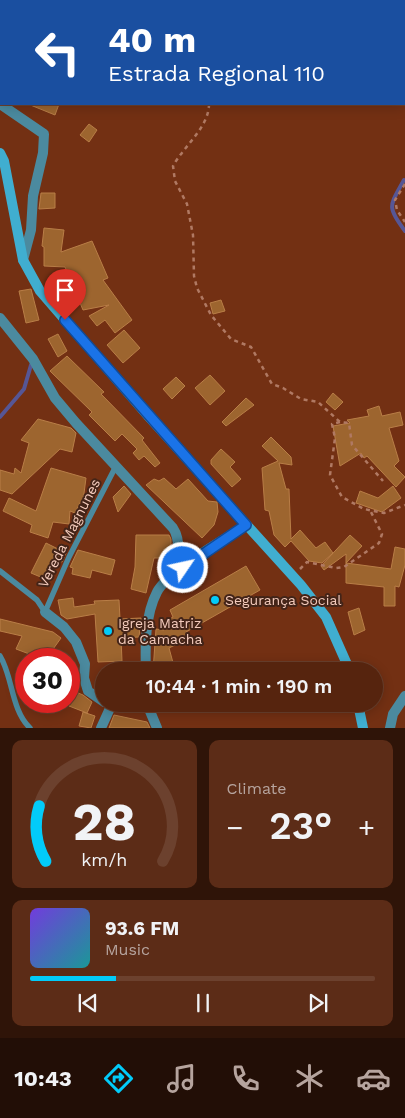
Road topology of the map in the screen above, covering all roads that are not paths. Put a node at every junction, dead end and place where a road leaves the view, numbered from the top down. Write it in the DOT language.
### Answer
graph roads {
  1 [pos="1,105"];
  2 [pos="0,153"];
  3 [pos="23,260"];
  4 [pos="0,318"];
  5 [pos="116,466"];
  6 [pos="246,525"];
  7 [pos="183,568"];
  8 [pos="0,571"];
  9 [pos="45,612"];
  10 [pos="0,656"];
  11 [pos="147,662"];
  12 [pos="346,662"];
  13 [pos="95,696"];
  14 [pos="405,696"];
  15 [pos="105,712"];
  16 [pos="150,712"];
  17 [pos="360,712"];
  18 [pos="30,728"];
  19 [pos="101,728"];
  20 [pos="157,728"];
  21 [pos="363,728"];
  22 [pos="390,728"];
  1 -- 3 [label="street"];
  2 -- 3 [label="main road"];
  3 -- 6 [label="main road"];
  4 -- 5 [label="street"];
  5 -- 7 [label="street"];
  5 -- 9 [label="lane, Vereda Magnunes"];
  6 -- 7 [label="street"];
  6 -- 12 [label="main road"];
  7 -- 11 [label="street"];
  8 -- 9 [label="lane"];
  9 -- 13 [label="street"];
  10 -- 18 [label="lane"];
  14 -- 22 [label="street"];
  15 -- 19 [label="street"];
  16 -- 20 [label="street"];
  17 -- 21 [label="main road"];
}
